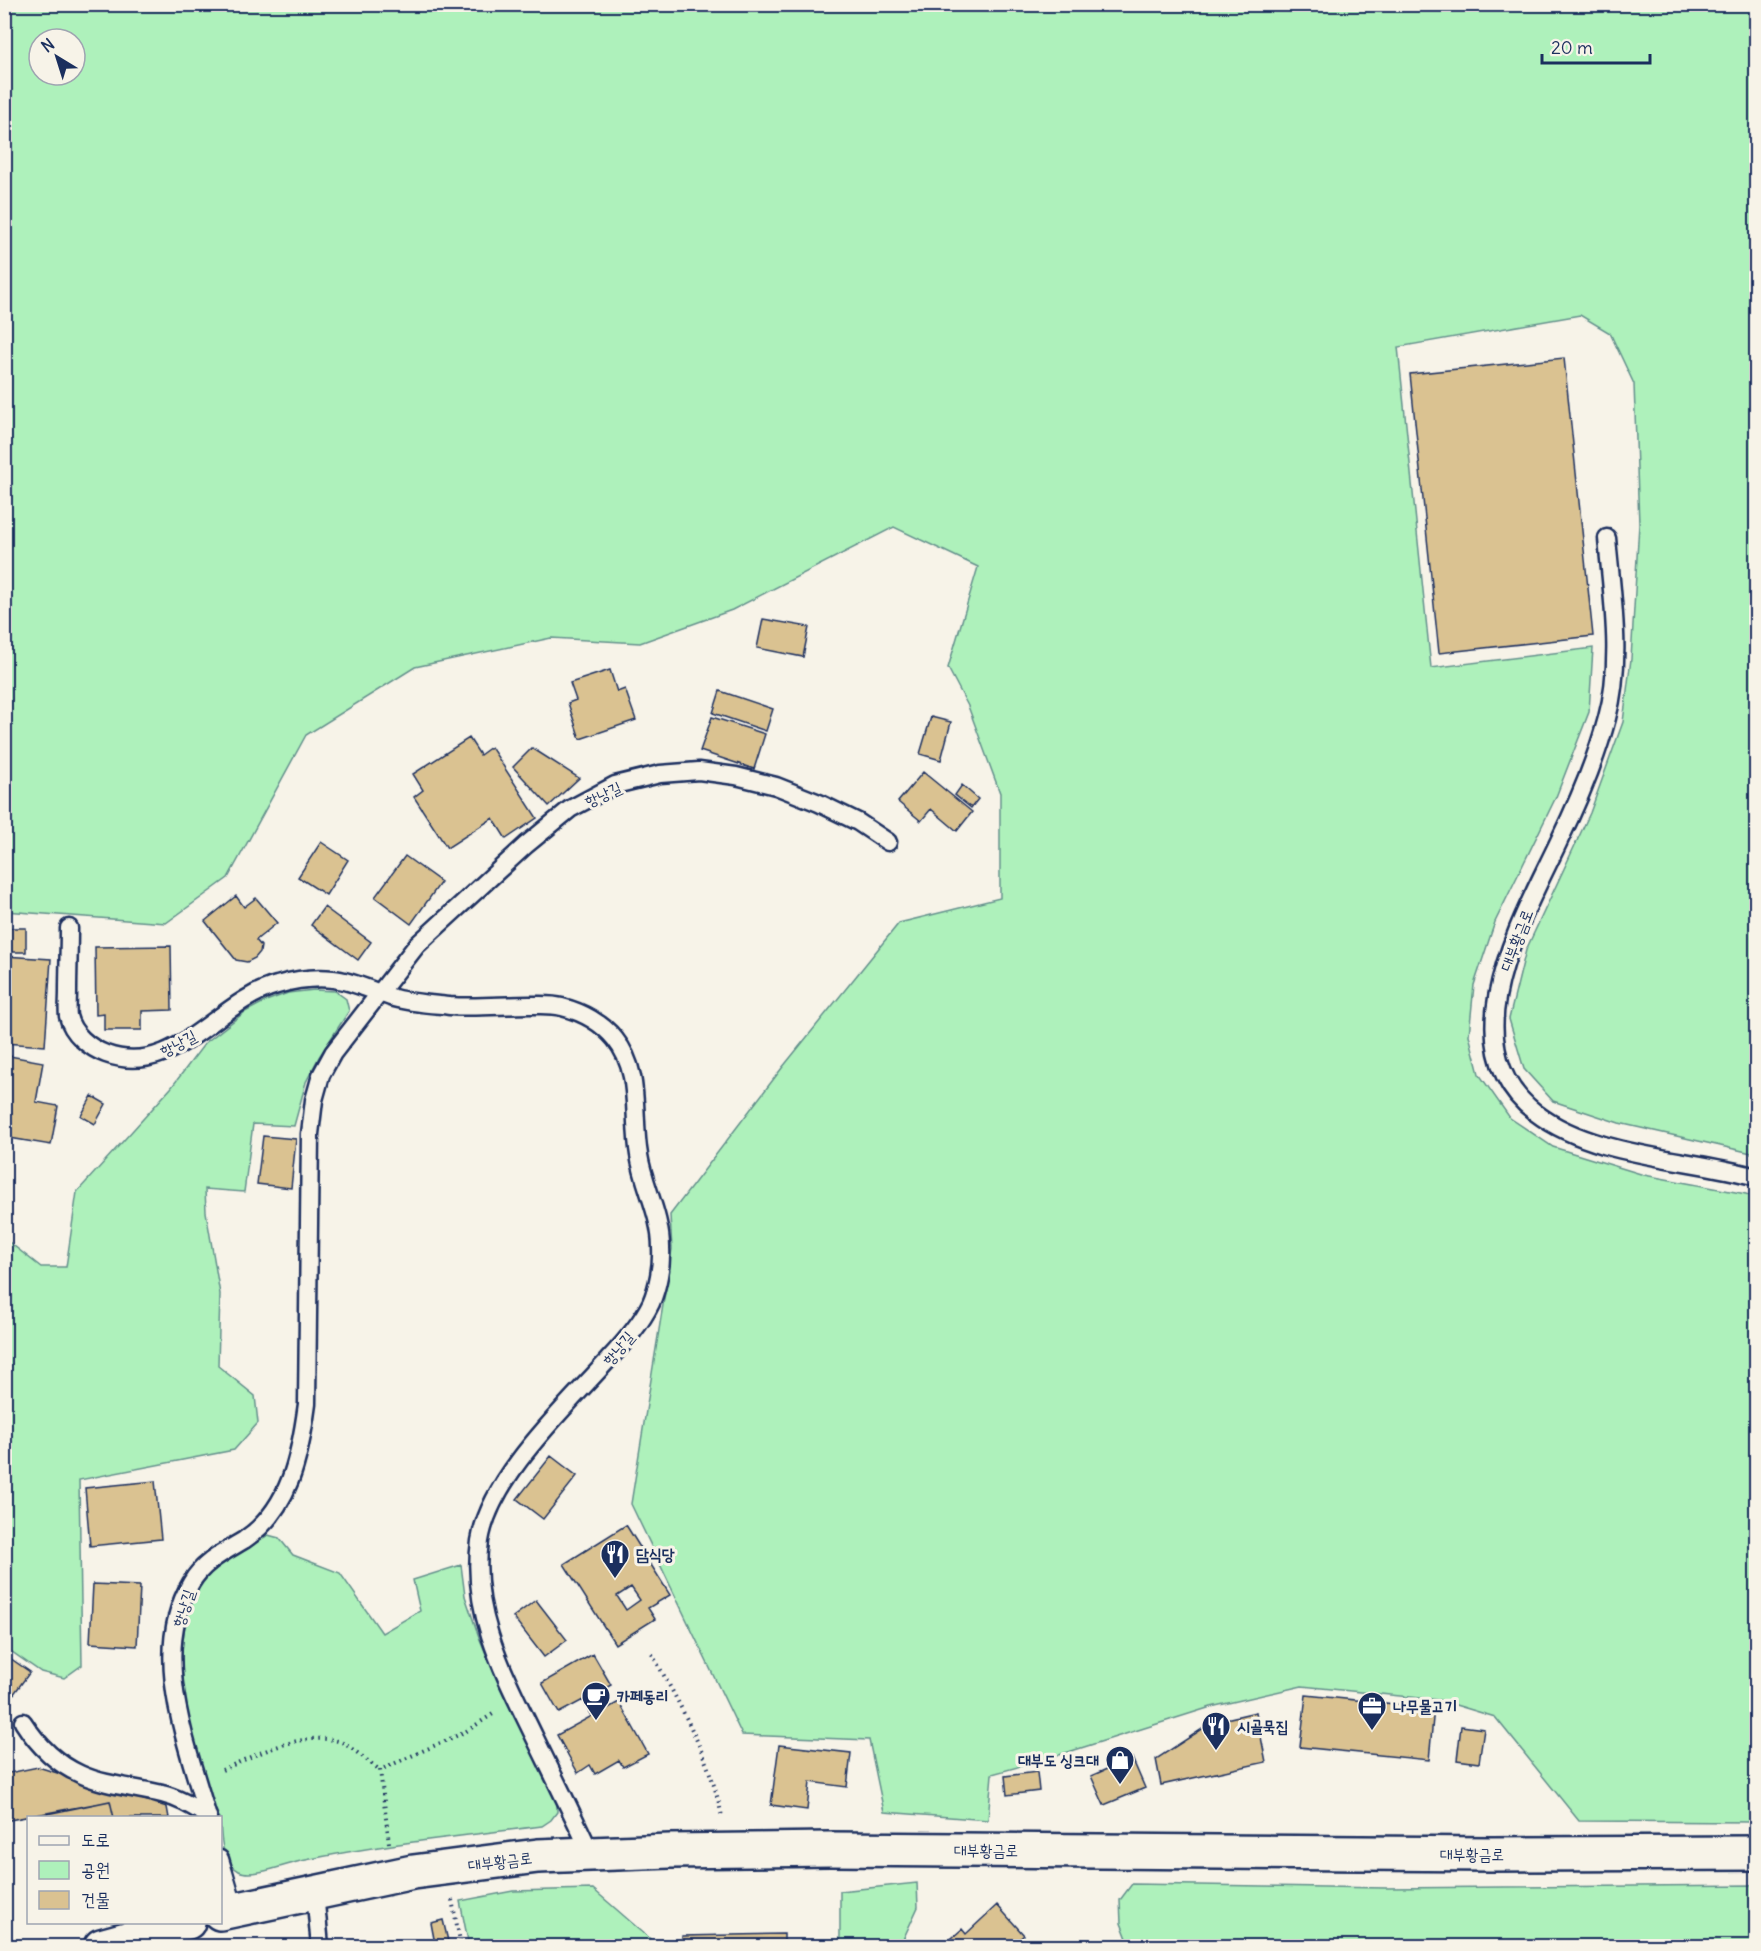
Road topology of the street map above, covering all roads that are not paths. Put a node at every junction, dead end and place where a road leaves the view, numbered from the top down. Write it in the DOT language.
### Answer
graph roads {
  1 [pos="1607,538"];
  2 [pos="888,842"];
  3 [pos="69,928"];
  4 [pos="378,993"];
  5 [pos="1756,1177"];
  6 [pos="23,1722"];
  7 [pos="206,1816"];
  8 [pos="208,1816"];
  9 [pos="1756,1853"];
  10 [pos="591,1854"];
  11 [pos="222,1872"];
  12 [pos="315,1893"];
  13 [pos="228,1912"];
  14 [pos="184,1924"];
  15 [pos="101,1947"];
  16 [pos="320,1947"];
  1 -- 5 [label="lane, 대부황금로"];
  2 -- 4 [label="lane, 항낭길"];
  3 -- 4 [label="lane, 항낭길"];
  4 -- 8 [label="lane, 항낭길"];
  4 -- 10 [label="lane, 항낭길"];
  6 -- 7 [label="lane, 항낭길"];
  9 -- 10 [label="main road, 대부황금로"];
  10 -- 12 [label="main road, 대부황금로"];
  11 -- 13 [label="lane"];
  12 -- 13 [label="main road, 대부황금로"];
  12 -- 16 [label="lane"];
  14 -- 15 [label="main road"];
}
